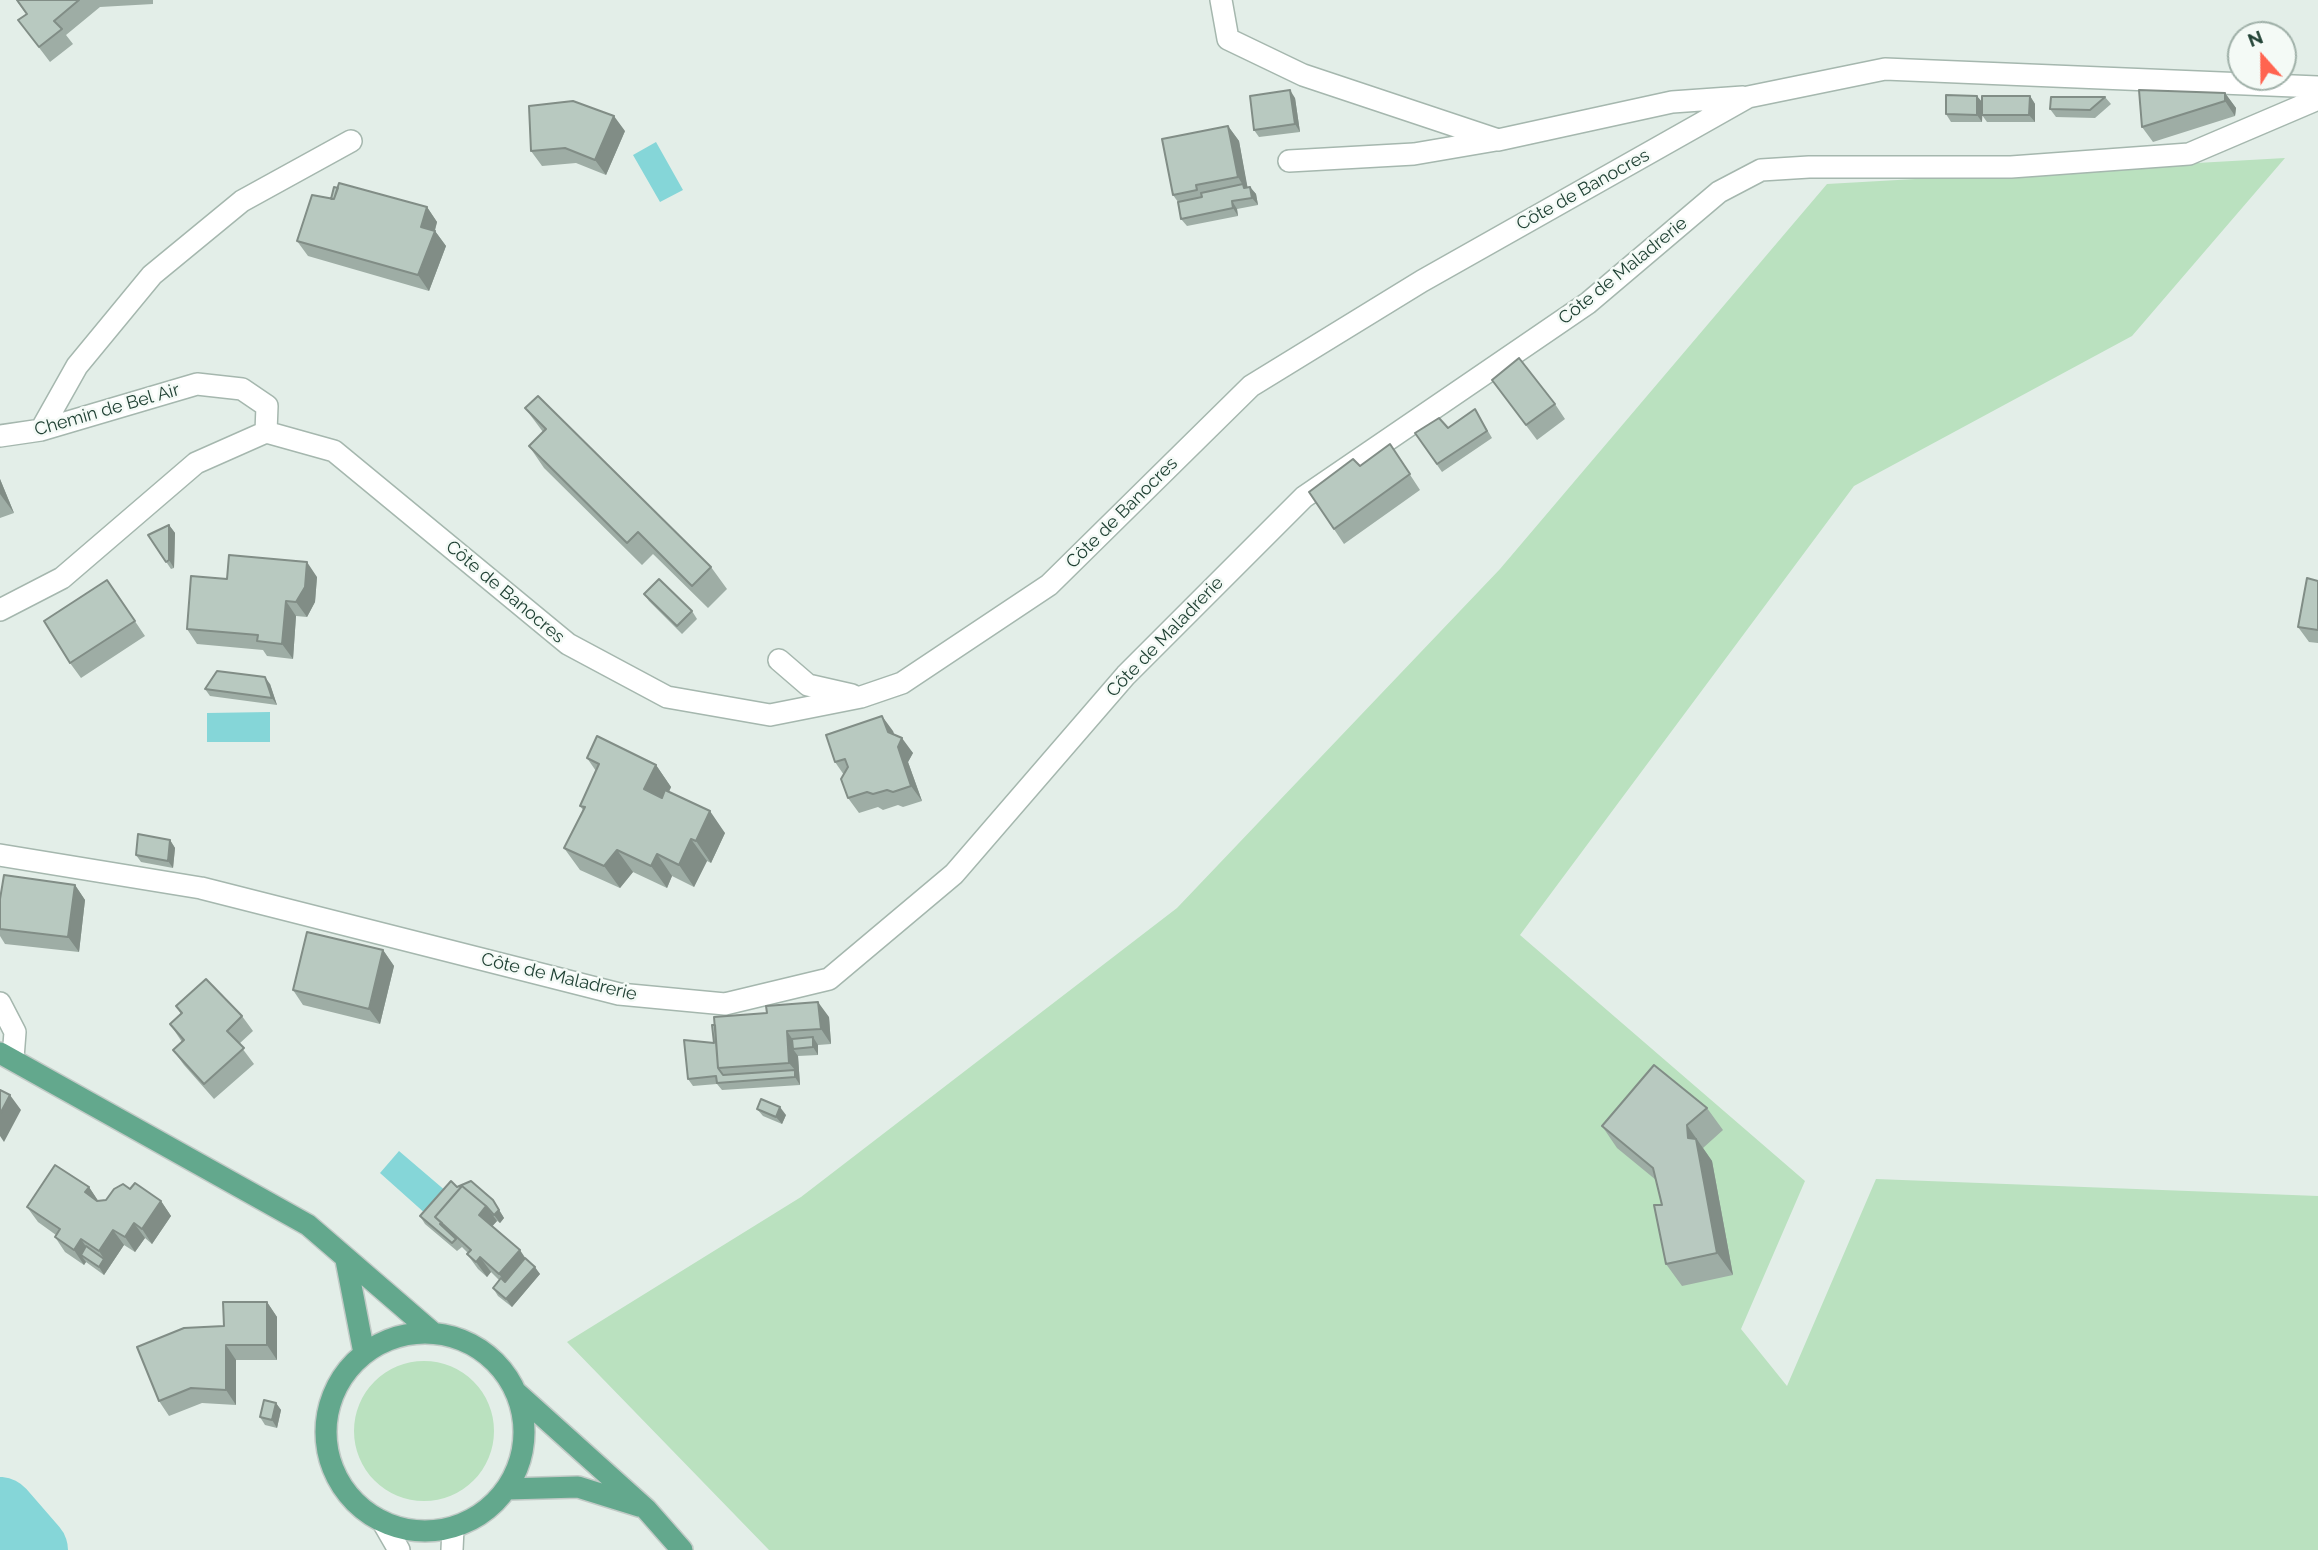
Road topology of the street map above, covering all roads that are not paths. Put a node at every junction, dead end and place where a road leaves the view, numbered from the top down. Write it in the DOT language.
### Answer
graph roads {
  1 [pos="1221,0"];
  2 [pos="2318,86"];
  3 [pos="1748,97"];
  4 [pos="2318,99"];
  5 [pos="1498,140"];
  6 [pos="351,141"];
  7 [pos="1289,161"];
  8 [pos="41,430"];
  9 [pos="266,432"];
  10 [pos="0,436"];
  11 [pos="0,610"];
  12 [pos="779,660"];
  13 [pos="861,696"];
  14 [pos="0,855"];
  15 [pos="0,1003"];
  16 [pos="6,1056"];
  17 [pos="346,1260"];
  18 [pos="432,1332"];
  19 [pos="364,1353"];
  20 [pos="517,1393"];
  21 [pos="507,1489"];
  22 [pos="646,1509"];
  23 [pos="384,1524"];
  24 [pos="453,1528"];
  25 [pos="399,1550"];
  26 [pos="452,1550"];
  27 [pos="682,1550"];
  1 -- 5 [label="street"];
  2 -- 3 [label="street, Côte de Banocres"];
  3 -- 5 [label="street"];
  3 -- 13 [label="street, Côte de Banocres"];
  4 -- 14 [label="street, Côte de Maladrerie"];
  5 -- 7 [label="street"];
  6 -- 8 [label="street"];
  8 -- 9 [label="street, Chemin de Bel Air"];
  8 -- 10 [label="street, Chemin de Bel Air"];
  9 -- 11 [label="street"];
  9 -- 13 [label="street, Côte de Banocres"];
  12 -- 13 [label="street"];
  15 -- 16 [label="street"];
  16 -- 17 [label="main road"];
  17 -- 18 [label="main road"];
  17 -- 19 [label="main road"];
  18 -- 19 [label="main road"];
  18 -- 20 [label="main road"];
  19 -- 23 [label="main road"];
  20 -- 21 [label="main road"];
  20 -- 22 [label="main road"];
  21 -- 22 [label="main road"];
  21 -- 24 [label="main road"];
  22 -- 27 [label="main road"];
  23 -- 24 [label="main road"];
  23 -- 25 [label="street"];
  24 -- 26 [label="street"];
}
